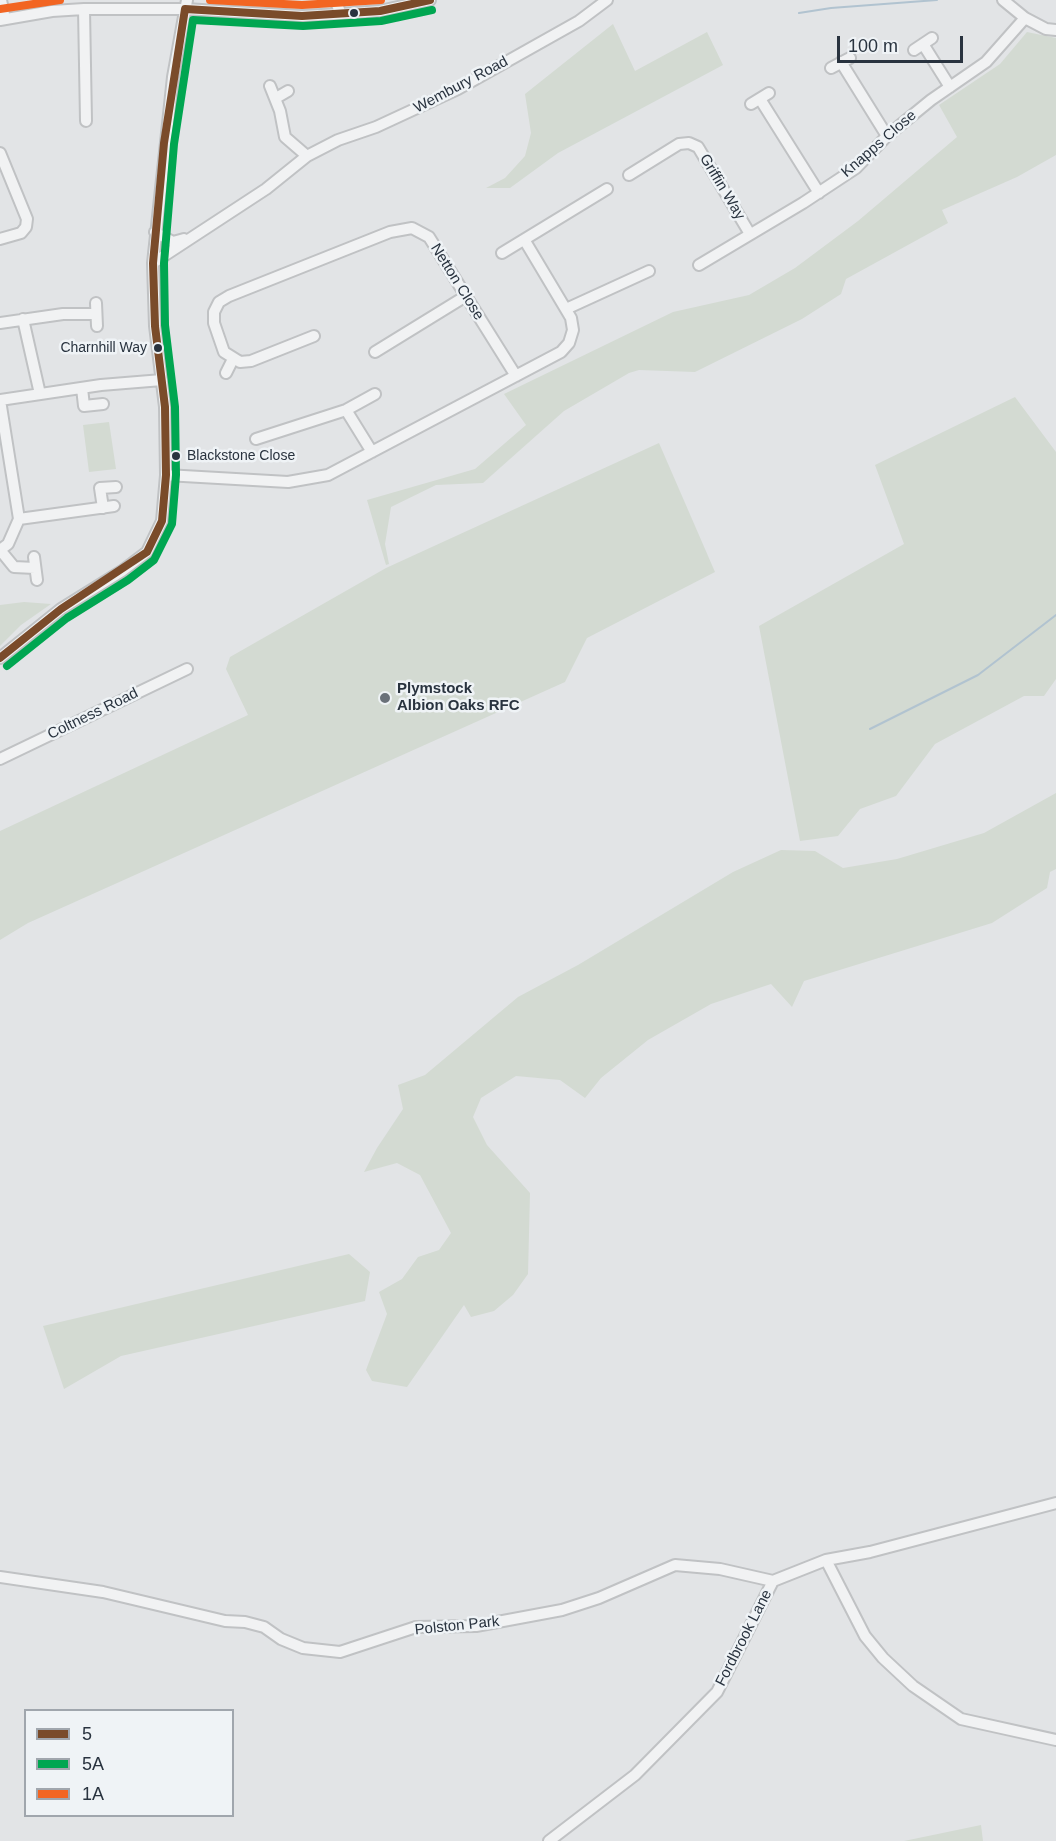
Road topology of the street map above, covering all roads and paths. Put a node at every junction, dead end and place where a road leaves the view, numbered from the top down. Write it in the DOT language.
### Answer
graph roads {
  1 [pos="1,0"];
  2 [pos="334,0"];
  3 [pos="430,0"];
  4 [pos="608,0"];
  5 [pos="1003,0"];
  6 [pos="186,4"];
  7 [pos="84,9"];
  8 [pos="340,14"];
  9 [pos="1025,18"];
  10 [pos="2,19"];
  11 [pos="1056,30"];
  12 [pos="923,44"];
  13 [pos="840,62"];
  14 [pos="270,86"];
  15 [pos="950,87"];
  16 [pos="288,92"];
  17 [pos="276,98"];
  18 [pos="760,99"];
  19 [pos="86,108"];
  20 [pos="74,109"];
  21 [pos="87,121"];
  22 [pos="887,136"];
  23 [pos="0,153"];
  24 [pos="307,156"];
  25 [pos="658,157"];
  26 [pos="665,166"];
  27 [pos="629,175"];
  28 [pos="607,189"];
  29 [pos="819,193"];
  30 [pos="155,232"];
  31 [pos="750,234"];
  32 [pos="188,238"];
  33 [pos="0,239"];
  34 [pos="525,241"];
  35 [pos="502,253"];
  36 [pos="153,262"];
  37 [pos="699,266"];
  38 [pos="649,271"];
  39 [pos="466,296"];
  40 [pos="566,309"];
  41 [pos="97,315"];
  42 [pos="23,319"];
  43 [pos="0,322"];
  44 [pos="314,336"];
  45 [pos="375,352"];
  46 [pos="233,359"];
  47 [pos="226,373"];
  48 [pos="516,376"];
  49 [pos="162,380"];
  50 [pos="82,388"];
  51 [pos="40,394"];
  52 [pos="375,394"];
  53 [pos="0,400"];
  54 [pos="103,404"];
  55 [pos="346,410"];
  56 [pos="256,439"];
  57 [pos="372,452"];
  58 [pos="166,475"];
  59 [pos="116,486"];
  60 [pos="19,519"];
  61 [pos="0,550"];
  62 [pos="37,580"];
  63 [pos="0,658"];
  64 [pos="187,669"];
  65 [pos="0,759"];
  66 [pos="1056,1503"];
  67 [pos="826,1560"];
  68 [pos="0,1577"];
  69 [pos="773,1581"];
  70 [pos="1056,1740"];
  71 [pos="549,1841"];
  1 -- 10 [label="street"];
  2 -- 8 [label="street"];
  3 -- 8 [label="street"];
  4 -- 24 [label="street, Wembury Road"];
  5 -- 9 [label="street"];
  6 -- 7 [label="street"];
  6 -- 8 [label="street"];
  6 -- 30 [label="street"];
  7 -- 10 [label="street"];
  7 -- 19 [label="street"];
  9 -- 11 [label="street"];
  9 -- 15 [label="street, Knapps Close"];
  12 -- 15 [label="street"];
  13 -- 22 [label="street"];
  14 -- 17 [label="street"];
  15 -- 22 [label="street, Knapps Close"];
  16 -- 17 [label="street"];
  17 -- 24 [label="street"];
  18 -- 29 [label="street"];
  19 -- 20 [label="street"];
  19 -- 21 [label="street"];
  22 -- 29 [label="street, Knapps Close"];
  23 -- 33 [label="street"];
  24 -- 32 [label="street, Wembury Road"];
  25 -- 26 [label="street"];
  25 -- 27 [label="street, Griffin Way"];
  25 -- 31 [label="street, Griffin Way"];
  28 -- 34 [label="street"];
  29 -- 31 [label="street, Knapps Close"];
  30 -- 32 [label="street"];
  30 -- 36 [label="street"];
  31 -- 37 [label="street, Knapps Close"];
  32 -- 36 [label="street, Wembury Road"];
  34 -- 35 [label="street"];
  34 -- 40 [label="street"];
  36 -- 49 [label="street"];
  38 -- 40 [label="street"];
  39 -- 45 [label="street"];
  39 -- 46 [label="street, Netton Close"];
  39 -- 48 [label="street, Netton Close"];
  40 -- 48 [label="street"];
  41 -- 42 [label="street"];
  42 -- 43 [label="street"];
  42 -- 51 [label="street"];
  44 -- 46 [label="street"];
  46 -- 47 [label="street"];
  48 -- 57 [label="street"];
  49 -- 50 [label="street"];
  49 -- 58 [label="street"];
  50 -- 51 [label="street"];
  50 -- 54 [label="street"];
  51 -- 53 [label="street"];
  52 -- 55 [label="street"];
  53 -- 60 [label="street"];
  55 -- 56 [label="street"];
  55 -- 57 [label="street"];
  57 -- 58 [label="street"];
  58 -- 63 [label="street"];
  59 -- 60 [label="street"];
  60 -- 61 [label="street"];
  61 -- 62 [label="street"];
  64 -- 65 [label="street, Coltness Road"];
  66 -- 67 [label="street, Fordbrook Lane"];
  67 -- 69 [label="street, Fordbrook Lane"];
  67 -- 70 [label="street"];
  68 -- 69 [label="street, Polston Park"];
  69 -- 71 [label="street, Fordbrook Lane"];
}
